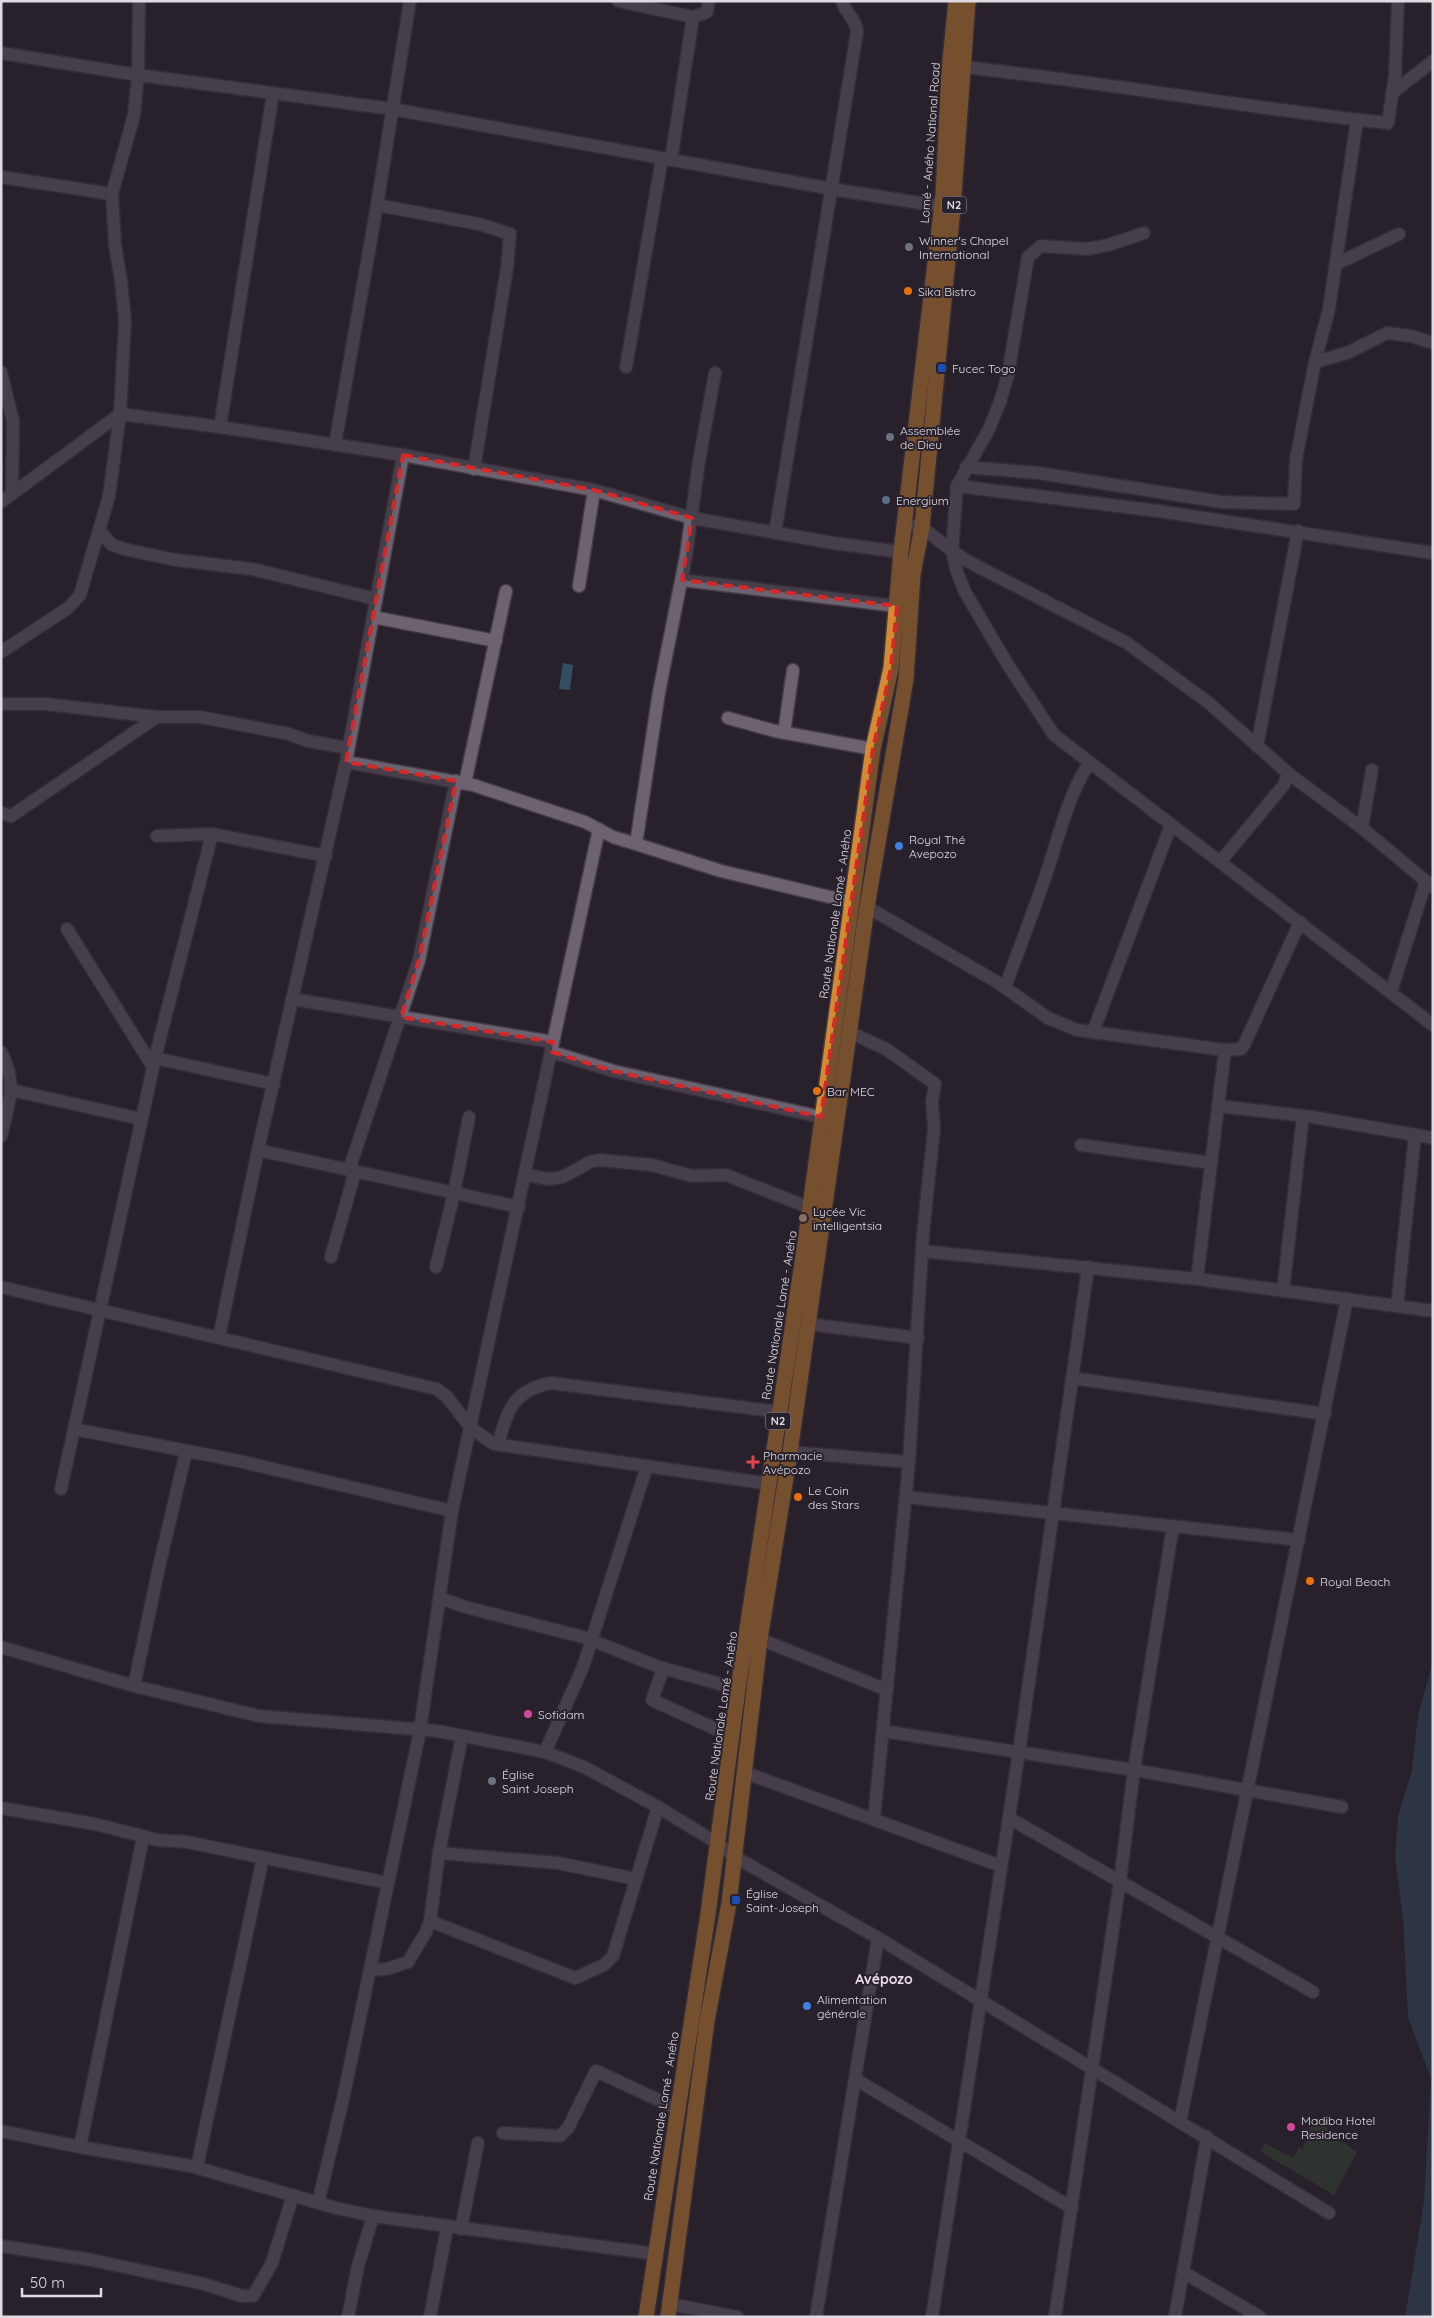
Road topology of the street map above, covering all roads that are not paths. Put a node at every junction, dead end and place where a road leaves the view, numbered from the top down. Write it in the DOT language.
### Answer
graph roads {
  1 [pos="139,1"];
  2 [pos="410,1"];
  3 [pos="618,1"];
  4 [pos="709,1"];
  5 [pos="842,1"];
  6 [pos="956,1"];
  7 [pos="968,1"];
  8 [pos="1398,1"];
  9 [pos="693,17"];
  10 [pos="1,53"];
  11 [pos="1433,60"];
  12 [pos="962,67"];
  13 [pos="138,75"];
  14 [pos="273,93"];
  15 [pos="1392,93"];
  16 [pos="392,110"];
  17 [pos="1357,120"];
  18 [pos="667,159"];
  19 [pos="1,177"];
  20 [pos="832,189"];
  21 [pos="112,194"];
  22 [pos="377,205"];
  23 [pos="947,208"];
  24 [pos="1144,233"];
  25 [pos="1399,234"];
  26 [pos="1336,264"];
  27 [pos="1433,342"];
  28 [pos="1315,362"];
  29 [pos="626,367"];
  30 [pos="1,372"];
  31 [pos="715,373"];
  32 [pos="120,414"];
  33 [pos="220,427"];
  34 [pos="335,445"];
  35 [pos="403,455"];
  36 [pos="966,467"];
  37 [pos="474,469"];
  38 [pos="957,486"];
  39 [pos="594,490"];
  40 [pos="12,494"];
  41 [pos="1,502"];
  42 [pos="692,518"];
  43 [pos="905,525"];
  44 [pos="922,527"];
  45 [pos="100,530"];
  46 [pos="1298,531"];
  47 [pos="775,533"];
  48 [pos="952,551"];
  49 [pos="901,552"];
  50 [pos="1433,553"];
  51 [pos="682,580"];
  52 [pos="579,586"];
  53 [pos="506,592"];
  54 [pos="376,599"];
  55 [pos="897,606"];
  56 [pos="373,617"];
  57 [pos="496,641"];
  58 [pos="1,652"];
  59 [pos="793,670"];
  60 [pos="1,704"];
  61 [pos="157,717"];
  62 [pos="728,718"];
  63 [pos="784,733"];
  64 [pos="1258,746"];
  65 [pos="348,748"];
  66 [pos="873,749"];
  67 [pos="346,762"];
  68 [pos="1088,763"];
  69 [pos="1372,770"];
  70 [pos="1289,774"];
  71 [pos="460,782"];
  72 [pos="1,814"];
  73 [pos="1170,824"];
  74 [pos="1362,828"];
  75 [pos="599,829"];
  76 [pos="212,834"];
  77 [pos="156,836"];
  78 [pos="636,844"];
  79 [pos="326,856"];
  80 [pos="1220,862"];
  81 [pos="1429,884"];
  82 [pos="851,902"];
  83 [pos="867,907"];
  84 [pos="1300,922"];
  85 [pos="67,929"];
  86 [pos="1005,987"];
  87 [pos="1391,992"];
  88 [pos="292,999"];
  89 [pos="401,1017"];
  90 [pos="1433,1025"];
  91 [pos="849,1032"];
  92 [pos="1093,1032"];
  93 [pos="552,1047"];
  94 [pos="1225,1050"];
  95 [pos="1,1052"];
  96 [pos="154,1063"];
  97 [pos="274,1084"];
  98 [pos="12,1090"];
  99 [pos="1218,1106"];
  100 [pos="1303,1116"];
  101 [pos="469,1117"];
  102 [pos="821,1117"];
  103 [pos="141,1119"];
  104 [pos="1415,1135"];
  105 [pos="1,1136"];
  106 [pos="1433,1138"];
  107 [pos="1081,1145"];
  108 [pos="258,1150"];
  109 [pos="1211,1163"];
  110 [pos="352,1171"];
  111 [pos="526,1175"];
  112 [pos="454,1193"];
  113 [pos="519,1207"];
  114 [pos="810,1208"];
  115 [pos="922,1251"];
  116 [pos="332,1257"];
  117 [pos="436,1267"];
  118 [pos="1088,1267"];
  119 [pos="1198,1279"];
  120 [pos="1,1287"];
  121 [pos="1283,1291"];
  122 [pos="1347,1299"];
  123 [pos="1397,1306"];
  124 [pos="101,1310"];
  125 [pos="1433,1311"];
  126 [pos="808,1324"];
  127 [pos="219,1337"];
  128 [pos="918,1338"];
  129 [pos="1072,1378"];
  130 [pos="780,1412"];
  131 [pos="1324,1414"];
  132 [pos="471,1428"];
  133 [pos="74,1429"];
  134 [pos="498,1445"];
  135 [pos="186,1452"];
  136 [pos="790,1452"];
  137 [pos="909,1462"];
  138 [pos="647,1466"];
  139 [pos="770,1484"];
  140 [pos="61,1489"];
  141 [pos="906,1497"];
  142 [pos="452,1512"];
  143 [pos="1053,1513"];
  144 [pos="1174,1526"];
  145 [pos="1300,1540"];
  146 [pos="439,1598"];
  147 [pos="760,1639"];
  148 [pos="591,1640"];
  149 [pos="1,1647"];
  150 [pos="663,1669"];
  151 [pos="134,1686"];
  152 [pos="738,1689"];
  153 [pos="888,1690"];
  154 [pos="420,1730"];
  155 [pos="884,1731"];
  156 [pos="462,1736"];
  157 [pos="733,1737"];
  158 [pos="545,1752"];
  159 [pos="1020,1752"];
  160 [pos="1134,1770"];
  161 [pos="746,1773"];
  162 [pos="1248,1791"];
  163 [pos="658,1807"];
  164 [pos="1,1808"];
  165 [pos="1342,1808"];
  166 [pos="1009,1818"];
  167 [pos="874,1819"];
  168 [pos="143,1837"];
  169 [pos="717,1843"];
  170 [pos="439,1853"];
  171 [pos="262,1857"];
  172 [pos="735,1857"];
  173 [pos="1001,1866"];
  174 [pos="636,1879"];
  175 [pos="1120,1881"];
  176 [pos="388,1883"];
  177 [pos="430,1921"];
  178 [pos="1218,1937"];
  179 [pos="878,1938"];
  180 [pos="370,1970"];
  181 [pos="1313,1992"];
  182 [pos="980,2001"];
  183 [pos="1091,2068"];
  184 [pos="855,2079"];
  185 [pos="678,2109"];
  186 [pos="1180,2122"];
  187 [pos="1,2132"];
  188 [pos="502,2133"];
  189 [pos="1207,2138"];
  190 [pos="478,2143"];
  191 [pos="960,2143"];
  192 [pos="80,2148"];
  193 [pos="197,2167"];
  194 [pos="293,2195"];
  195 [pos="318,2203"];
  196 [pos="1072,2208"];
  197 [pos="1329,2213"];
  198 [pos="372,2216"];
  199 [pos="447,2228"];
  200 [pos="461,2229"];
  201 [pos="1,2246"];
  202 [pos="656,2254"];
  203 [pos="1183,2272"];
  204 [pos="669,2311"];
  205 [pos="348,2317"];
  206 [pos="430,2317"];
  207 [pos="646,2317"];
  208 [pos="737,2317"];
  209 [pos="816,2317"];
  210 [pos="932,2317"];
  211 [pos="1054,2317"];
  212 [pos="1174,2317"];
  213 [pos="1260,2317"];
  1 -- 13 [label="street"];
  2 -- 16 [label="street"];
  3 -- 9 [label="street"];
  4 -- 9 [label="street"];
  5 -- 20 [label="street"];
  6 -- 23 [label="highway, Lomé - Aného National Road / N2"];
  7 -- 12 [label="highway, N2"];
  8 -- 15 [label="street"];
  9 -- 18 [label="street"];
  10 -- 13 [label="street"];
  11 -- 15 [label="street"];
  12 -- 17 [label="street"];
  12 -- 23 [label="highway, N2"];
  13 -- 14 [label="street"];
  13 -- 21 [label="street"];
  14 -- 16 [label="street"];
  14 -- 33 [label="street"];
  15 -- 17 [label="street"];
  16 -- 18 [label="street"];
  16 -- 22 [label="street"];
  17 -- 26 [label="street"];
  18 -- 20 [label="street"];
  18 -- 29 [label="street"];
  19 -- 21 [label="street"];
  20 -- 23 [label="street"];
  20 -- 47 [label="street"];
  21 -- 32 [label="street"];
  22 -- 34 [label="street"];
  22 -- 37 [label="street"];
  23 -- 43 [label="highway, Lomé - Aného National Road / N2"];
  23 -- 44 [label="highway, N2"];
  24 -- 36 [label="street"];
  25 -- 26 [label="street"];
  26 -- 28 [label="street"];
  27 -- 28 [label="street"];
  28 -- 36 [label="street"];
  30 -- 40 [label="street"];
  31 -- 42 [label="street"];
  32 -- 33 [label="street"];
  32 -- 40 [label="street"];
  32 -- 45 [label="street"];
  33 -- 34 [label="street"];
  34 -- 35 [label="street"];
  35 -- 37 [label="street"];
  35 -- 54 [label="street"];
  36 -- 38 [label="street"];
  37 -- 39 [label="street"];
  38 -- 46 [label="street"];
  38 -- 48 [label="street"];
  39 -- 42 [label="street"];
  39 -- 52 [label="street"];
  40 -- 41 [label="street"];
  42 -- 47 [label="street"];
  42 -- 51 [label="street"];
  43 -- 44 [label="street"];
  43 -- 49 [label="highway, Route Nationale Lomé - Aného / N2"];
  44 -- 48 [label="street"];
  44 -- 83 [label="highway, N2"];
  45 -- 54 [label="street"];
  45 -- 58 [label="street"];
  46 -- 50 [label="street"];
  46 -- 64 [label="street"];
  47 -- 49 [label="street"];
  48 -- 64 [label="street"];
  48 -- 68 [label="street"];
  49 -- 55 [label="highway, Route Nationale Lomé - Aného / N2"];
  51 -- 55 [label="street"];
  51 -- 78 [label="street"];
  53 -- 57 [label="street"];
  54 -- 56 [label="street"];
  55 -- 66 [label="highway, Route Nationale Lomé - Aného / N2"];
  56 -- 57 [label="street"];
  56 -- 65 [label="street"];
  57 -- 71 [label="street"];
  59 -- 63 [label="street"];
  60 -- 61 [label="street"];
  61 -- 65 [label="street"];
  61 -- 72 [label="street"];
  62 -- 63 [label="street"];
  63 -- 66 [label="street"];
  64 -- 70 [label="street"];
  65 -- 67 [label="street"];
  66 -- 82 [label="highway, Route Nationale Lomé - Aného / N2"];
  67 -- 71 [label="street"];
  67 -- 79 [label="street"];
  68 -- 73 [label="street"];
  68 -- 86 [label="street"];
  69 -- 74 [label="street"];
  70 -- 74 [label="street"];
  70 -- 80 [label="street"];
  71 -- 75 [label="street"];
  71 -- 89 [label="street"];
  73 -- 80 [label="street"];
  73 -- 92 [label="street"];
  74 -- 81 [label="street"];
  75 -- 78 [label="street"];
  75 -- 93 [label="street"];
  76 -- 77 [label="street"];
  76 -- 79 [label="street"];
  76 -- 96 [label="street"];
  78 -- 82 [label="street"];
  79 -- 88 [label="street"];
  80 -- 84 [label="street"];
  81 -- 87 [label="street"];
  82 -- 102 [label="highway, Route Nationale Lomé - Aného / N2"];
  83 -- 86 [label="street"];
  83 -- 91 [label="highway, N2"];
  84 -- 87 [label="street"];
  84 -- 94 [label="street"];
  85 -- 96 [label="street"];
  86 -- 92 [label="street"];
  87 -- 90 [label="street"];
  88 -- 89 [label="street"];
  88 -- 97 [label="street"];
  89 -- 93 [label="street"];
  89 -- 110 [label="street"];
  91 -- 115 [label="street"];
  91 -- 126 [label="highway, N2"];
  92 -- 94 [label="street"];
  93 -- 102 [label="street"];
  93 -- 111 [label="street"];
  94 -- 99 [label="street"];
  95 -- 98 [label="street"];
  96 -- 97 [label="street"];
  96 -- 103 [label="street"];
  97 -- 108 [label="street"];
  98 -- 103 [label="street"];
  98 -- 105 [label="street"];
  99 -- 100 [label="street"];
  99 -- 109 [label="street"];
  100 -- 104 [label="street"];
  100 -- 121 [label="street"];
  101 -- 112 [label="street"];
  102 -- 114 [label="highway, Route Nationale Lomé - Aného / N2"];
  103 -- 124 [label="street"];
  104 -- 106 [label="street"];
  104 -- 123 [label="street"];
  107 -- 109 [label="street"];
  108 -- 110 [label="street"];
  108 -- 127 [label="street"];
  109 -- 119 [label="street"];
  110 -- 112 [label="street"];
  110 -- 116 [label="street"];
  111 -- 113 [label="street"];
  111 -- 114 [label="street"];
  112 -- 113 [label="street"];
  112 -- 117 [label="street"];
  113 -- 132 [label="street"];
  114 -- 130 [label="highway, Route Nationale Lomé - Aného / N2"];
  115 -- 118 [label="street"];
  115 -- 128 [label="street"];
  118 -- 119 [label="street"];
  118 -- 129 [label="street"];
  119 -- 121 [label="street"];
  120 -- 124 [label="street"];
  121 -- 122 [label="street"];
  122 -- 123 [label="street"];
  122 -- 131 [label="street"];
  123 -- 125 [label="street"];
  124 -- 127 [label="street"];
  124 -- 133 [label="street"];
  126 -- 128 [label="street"];
  126 -- 136 [label="highway, N2"];
  127 -- 132 [label="street"];
  128 -- 137 [label="street"];
  129 -- 131 [label="street"];
  129 -- 143 [label="street"];
  130 -- 134 [label="street"];
  130 -- 139 [label="highway, Route Nationale Lomé - Aného / N2"];
  131 -- 145 [label="street"];
  132 -- 134 [label="street"];
  132 -- 142 [label="street"];
  133 -- 135 [label="street"];
  133 -- 140 [label="street"];
  134 -- 138 [label="street"];
  135 -- 142 [label="street"];
  135 -- 151 [label="street"];
  136 -- 137 [label="street"];
  136 -- 147 [label="highway, N2"];
  137 -- 141 [label="street"];
  138 -- 139 [label="street"];
  138 -- 148 [label="street"];
  139 -- 152 [label="highway, Route Nationale Lomé - Aného / N2"];
  141 -- 143 [label="street"];
  141 -- 153 [label="street"];
  142 -- 146 [label="street"];
  143 -- 144 [label="street"];
  143 -- 159 [label="street"];
  144 -- 145 [label="street"];
  144 -- 160 [label="street"];
  145 -- 162 [label="street"];
  146 -- 148 [label="street"];
  146 -- 154 [label="street"];
  147 -- 153 [label="street"];
  147 -- 161 [label="highway, N2"];
  148 -- 150 [label="street"];
  148 -- 158 [label="street"];
  149 -- 151 [label="street"];
  150 -- 152 [label="street"];
  150 -- 157 [label="street"];
  151 -- 154 [label="street"];
  152 -- 157 [label="highway, Route Nationale Lomé - Aného / N2"];
  153 -- 155 [label="street"];
  154 -- 156 [label="street"];
  154 -- 176 [label="street"];
  155 -- 159 [label="street"];
  155 -- 167 [label="street"];
  156 -- 158 [label="street"];
  156 -- 170 [label="street"];
  157 -- 169 [label="highway, Route Nationale Lomé - Aného / N2"];
  158 -- 163 [label="street"];
  159 -- 160 [label="street"];
  159 -- 166 [label="street"];
  160 -- 162 [label="street"];
  160 -- 175 [label="street"];
  161 -- 167 [label="street"];
  161 -- 172 [label="highway, N2"];
  162 -- 165 [label="street"];
  162 -- 178 [label="street"];
  163 -- 169 [label="street"];
  163 -- 174 [label="street"];
  164 -- 168 [label="street"];
  166 -- 173 [label="street"];
  166 -- 175 [label="street"];
  167 -- 173 [label="street"];
  168 -- 171 [label="street"];
  168 -- 192 [label="street"];
  169 -- 172 [label="street"];
  169 -- 185 [label="highway, Route Nationale Lomé - Aného / N2"];
  170 -- 174 [label="street"];
  170 -- 177 [label="street"];
  171 -- 176 [label="street"];
  171 -- 193 [label="street"];
  172 -- 179 [label="street"];
  172 -- 204 [label="highway, N2"];
  173 -- 182 [label="street"];
  174 -- 177 [label="street"];
  175 -- 178 [label="street"];
  175 -- 183 [label="street"];
  176 -- 180 [label="street"];
  177 -- 180 [label="street"];
  178 -- 181 [label="street"];
  178 -- 186 [label="street"];
  179 -- 182 [label="street"];
  179 -- 184 [label="street"];
  180 -- 195 [label="street"];
  182 -- 183 [label="street"];
  182 -- 191 [label="street"];
  183 -- 186 [label="street"];
  183 -- 196 [label="street"];
  184 -- 191 [label="street"];
  184 -- 209 [label="street"];
  185 -- 188 [label="street"];
  185 -- 202 [label="highway, Route Nationale Lomé - Aného / N2"];
  186 -- 189 [label="street"];
  187 -- 192 [label="street"];
  189 -- 197 [label="street"];
  189 -- 203 [label="street"];
  190 -- 200 [label="street"];
  191 -- 196 [label="street"];
  191 -- 210 [label="street"];
  192 -- 193 [label="street"];
  193 -- 194 [label="street"];
  194 -- 195 [label="street"];
  194 -- 201 [label="street"];
  195 -- 198 [label="street"];
  196 -- 211 [label="street"];
  198 -- 199 [label="street"];
  198 -- 205 [label="street"];
  199 -- 200 [label="street"];
  199 -- 206 [label="street"];
  200 -- 202 [label="street"];
  202 -- 207 [label="highway, Route Nationale Lomé - Aného / N2"];
  203 -- 212 [label="street"];
  203 -- 213 [label="street"];
  204 -- 208 [label="street"];
}
